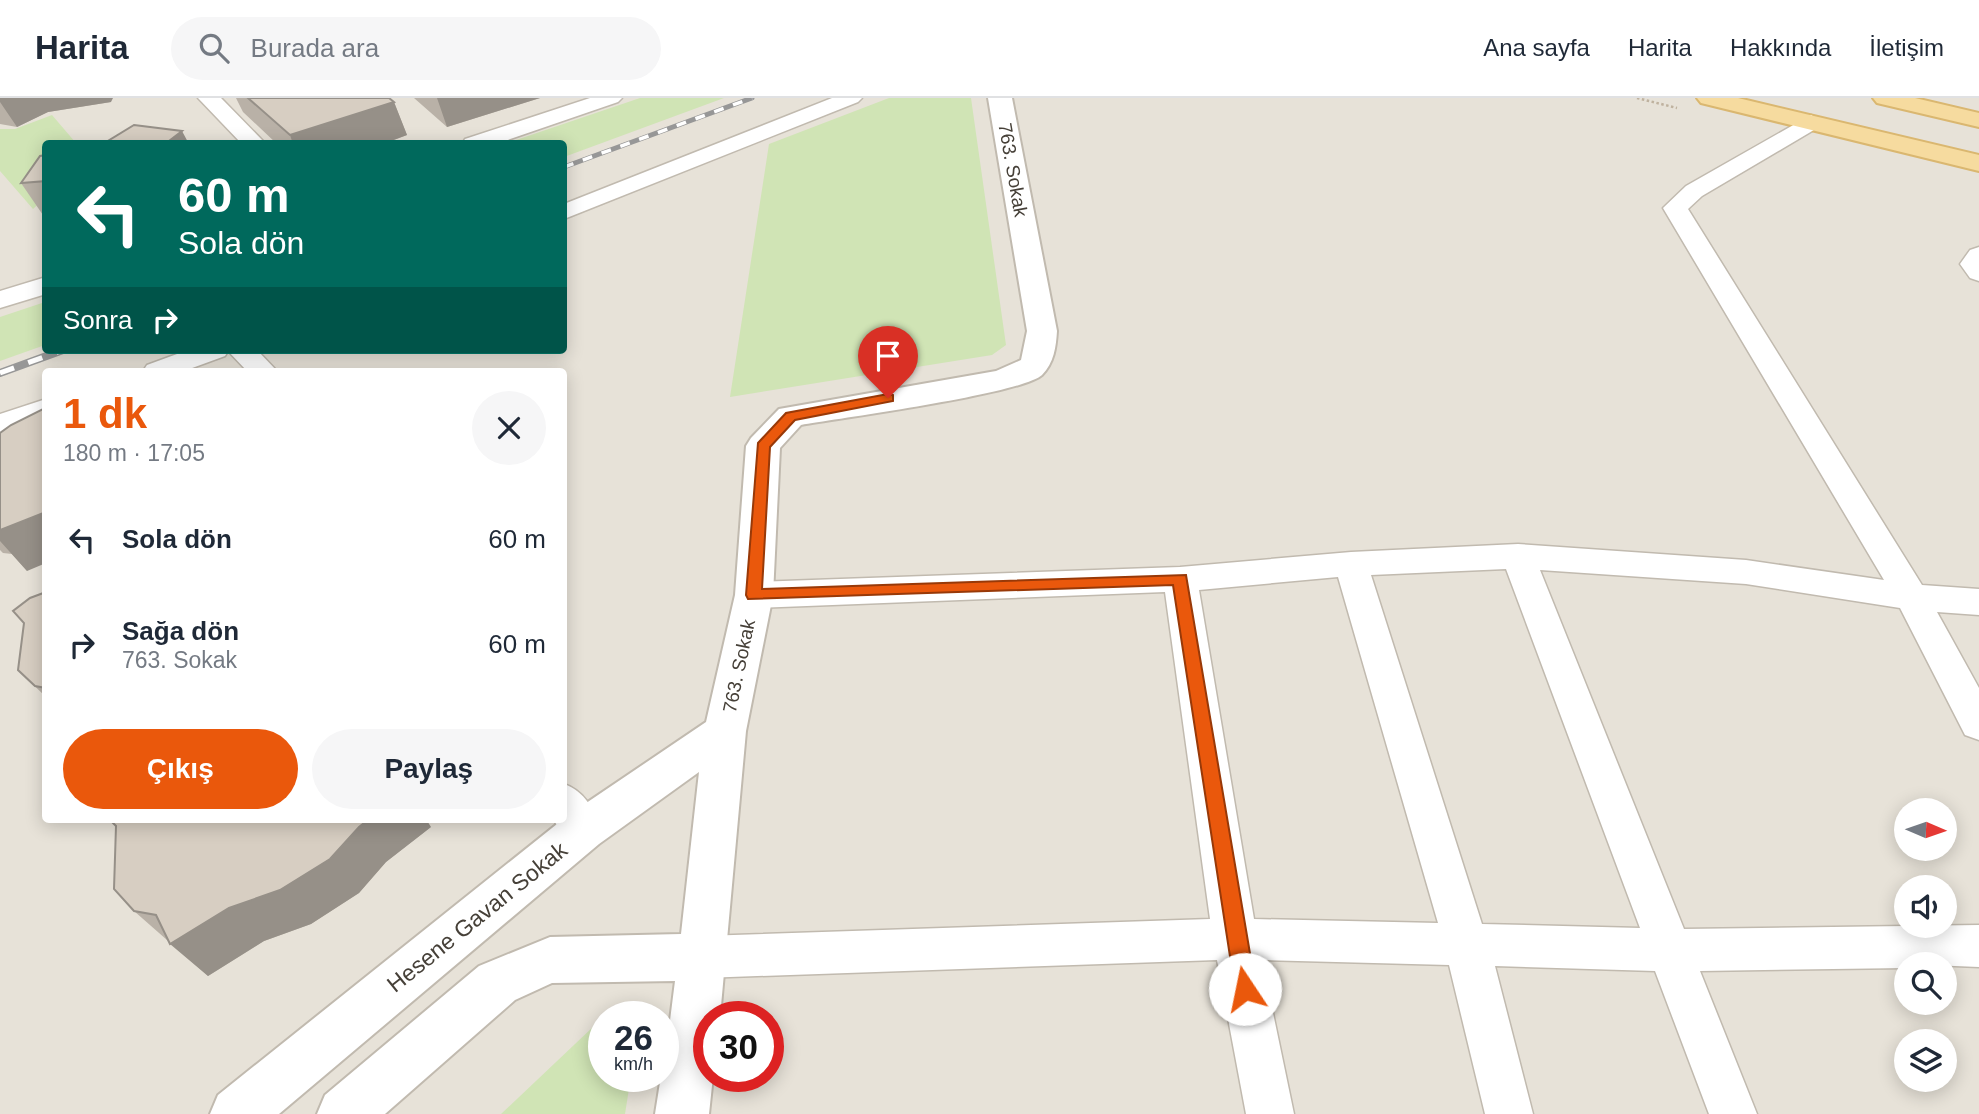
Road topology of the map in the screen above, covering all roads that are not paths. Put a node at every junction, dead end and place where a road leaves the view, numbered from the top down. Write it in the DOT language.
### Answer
graph roads {
  1 [pos="244,98"];
  2 [pos="611,98"];
  3 [pos="851,98"];
  4 [pos="1000,98"];
  5 [pos="1709,98"];
  6 [pos="1783,98"];
  7 [pos="1885,98"];
  8 [pos="213,102"];
  9 [pos="1979,120"];
  10 [pos="1811,122"];
  11 [pos="251,140"];
  12 [pos="485,140"];
  13 [pos="1979,143"];
  14 [pos="1979,163"];
  15 [pos="567,211"];
  16 [pos="1979,256"];
  17 [pos="1979,273"];
  18 [pos="42,286"];
  19 [pos="0,300"];
  20 [pos="204,354"];
  21 [pos="245,354"];
  22 [pos="164,368"];
  23 [pos="260,368"];
  24 [pos="42,409"];
  25 [pos="0,424"];
  26 [pos="1518,556"];
  27 [pos="1351,564"];
  28 [pos="1180,579"];
  29 [pos="754,595"];
  30 [pos="1912,597"];
  31 [pos="1979,602"];
  32 [pos="1979,724"];
  33 [pos="725,731"];
  34 [pos="573,816"];
  35 [pos="565,823"];
  36 [pos="1236,939"];
  37 [pos="1467,946"];
  38 [pos="1979,946"];
  39 [pos="1672,950"];
  40 [pos="704,957"];
  41 [pos="237,1114"];
  42 [pos="344,1114"];
  43 [pos="682,1114"];
  44 [pos="1270,1114"];
  45 [pos="1510,1114"];
  46 [pos="1733,1114"];
  1 -- 8 [label="street"];
  2 -- 12 [label="street"];
  3 -- 15 [label="street"];
  4 -- 29 [label="street, 763. Sokak"];
  5 -- 10 [label="main road"];
  6 -- 13 [label="main road"];
  7 -- 9 [label="main road"];
  8 -- 11 [label="street"];
  10 -- 14 [label="main road"];
  10 -- 30 [label="street"];
  16 -- 17 [label="street"];
  18 -- 19 [label="street"];
  20 -- 22 [label="street"];
  21 -- 23 [label="street"];
  24 -- 25 [label="street"];
  26 -- 27 [label="street"];
  26 -- 30 [label="street"];
  26 -- 39 [label="street"];
  27 -- 28 [label="street"];
  27 -- 37 [label="street"];
  28 -- 29 [label="street"];
  28 -- 36 [label="street"];
  29 -- 33 [label="street, 763. Sokak"];
  30 -- 31 [label="street"];
  30 -- 32 [label="street"];
  33 -- 34 [label="street, Hesene Gavan Sokak"];
  33 -- 40 [label="street, 763. Sokak"];
  35 -- 41 [label="street, Hesene Gavan Sokak"];
  36 -- 37 [label="street"];
  36 -- 40 [label="street"];
  36 -- 44 [label="street"];
  37 -- 39 [label="street"];
  37 -- 45 [label="street"];
  38 -- 39 [label="street"];
  39 -- 46 [label="street"];
  40 -- 42 [label="street"];
  40 -- 43 [label="street, 763. Sokak"];
}
